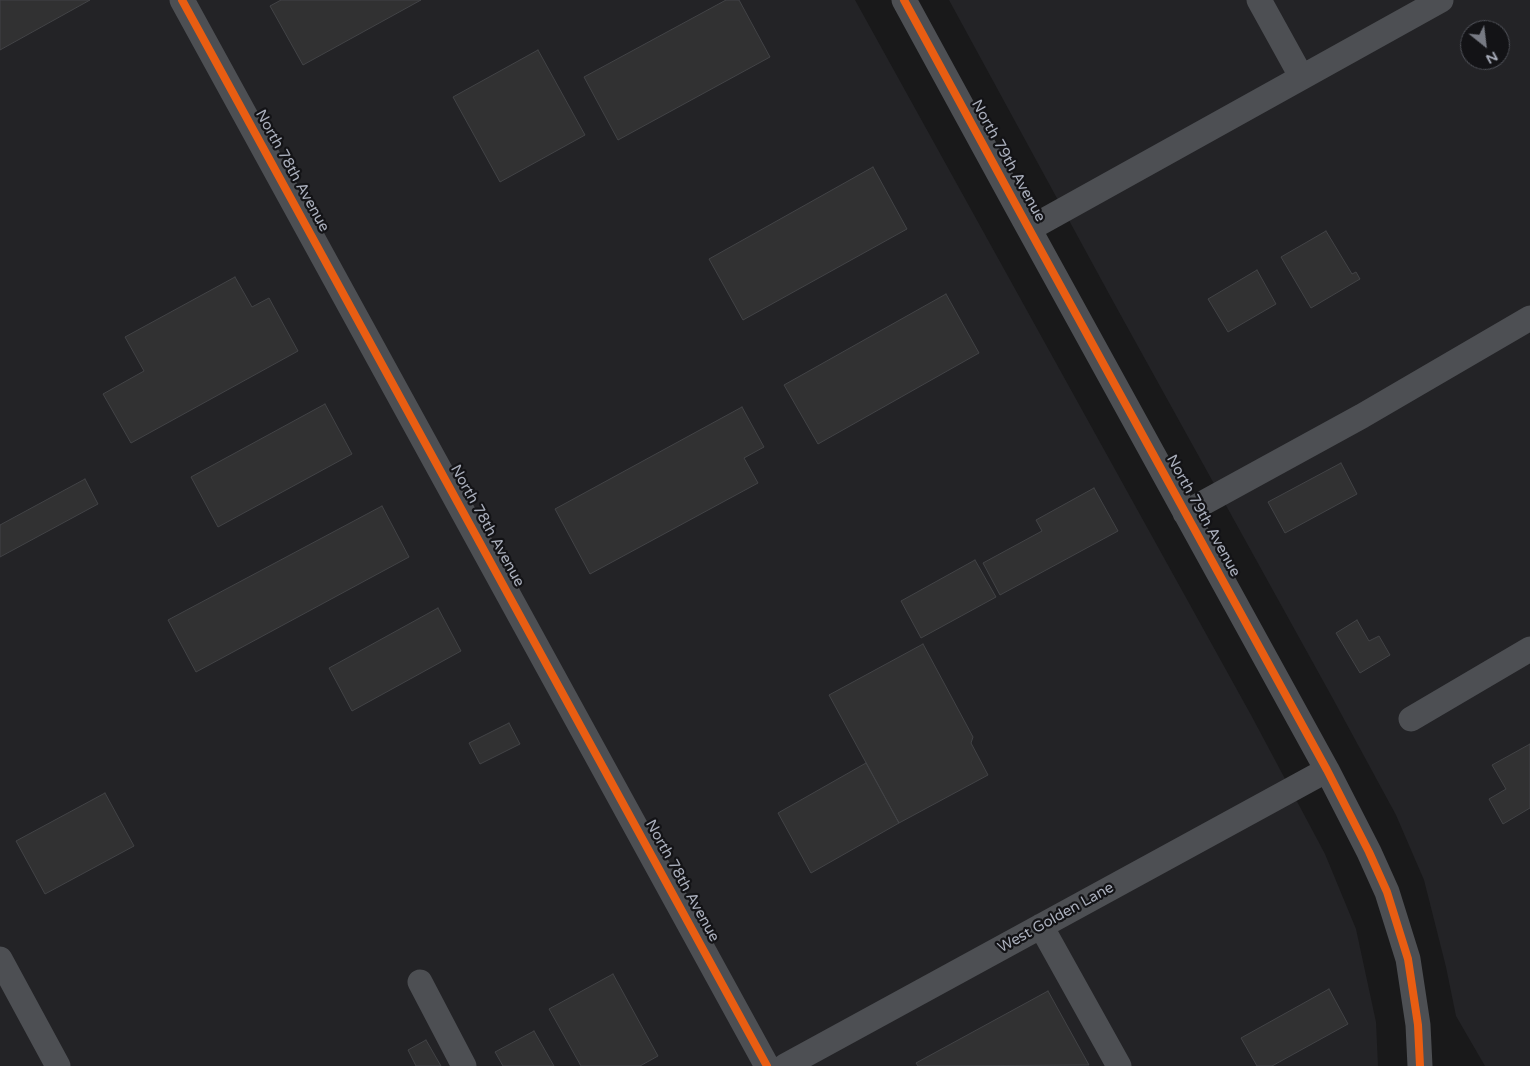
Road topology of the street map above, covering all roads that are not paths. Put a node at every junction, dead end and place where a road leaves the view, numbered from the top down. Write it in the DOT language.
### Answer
graph roads {
  1 [pos="182,0"];
  2 [pos="904,0"];
  3 [pos="1259,0"];
  4 [pos="1441,0"];
  5 [pos="1301,76"];
  6 [pos="1029,228"];
  7 [pos="1530,318"];
  8 [pos="1185,513"];
  9 [pos="1530,649"];
  10 [pos="1411,719"];
  11 [pos="1327,770"];
  12 [pos="1041,926"];
  13 [pos="0,960"];
  14 [pos="420,982"];
  15 [pos="58,1066"];
  16 [pos="464,1066"];
  17 [pos="767,1066"];
  18 [pos="786,1066"];
  19 [pos="1119,1066"];
  20 [pos="1420,1066"];
  1 -- 17 [label="street, North 78th Avenue"];
  2 -- 6 [label="street, North 79th Avenue"];
  3 -- 5 [label="street"];
  4 -- 5 [label="street"];
  5 -- 6 [label="street"];
  6 -- 8 [label="street, North 79th Avenue"];
  7 -- 8 [label="street"];
  8 -- 11 [label="street, North 79th Avenue"];
  9 -- 10 [label="street"];
  11 -- 12 [label="street, West Golden Lane"];
  11 -- 20 [label="street, North 79th Avenue"];
  12 -- 18 [label="street, West Golden Lane"];
  12 -- 19 [label="street"];
  13 -- 15 [label="street"];
  14 -- 16 [label="street"];
}
